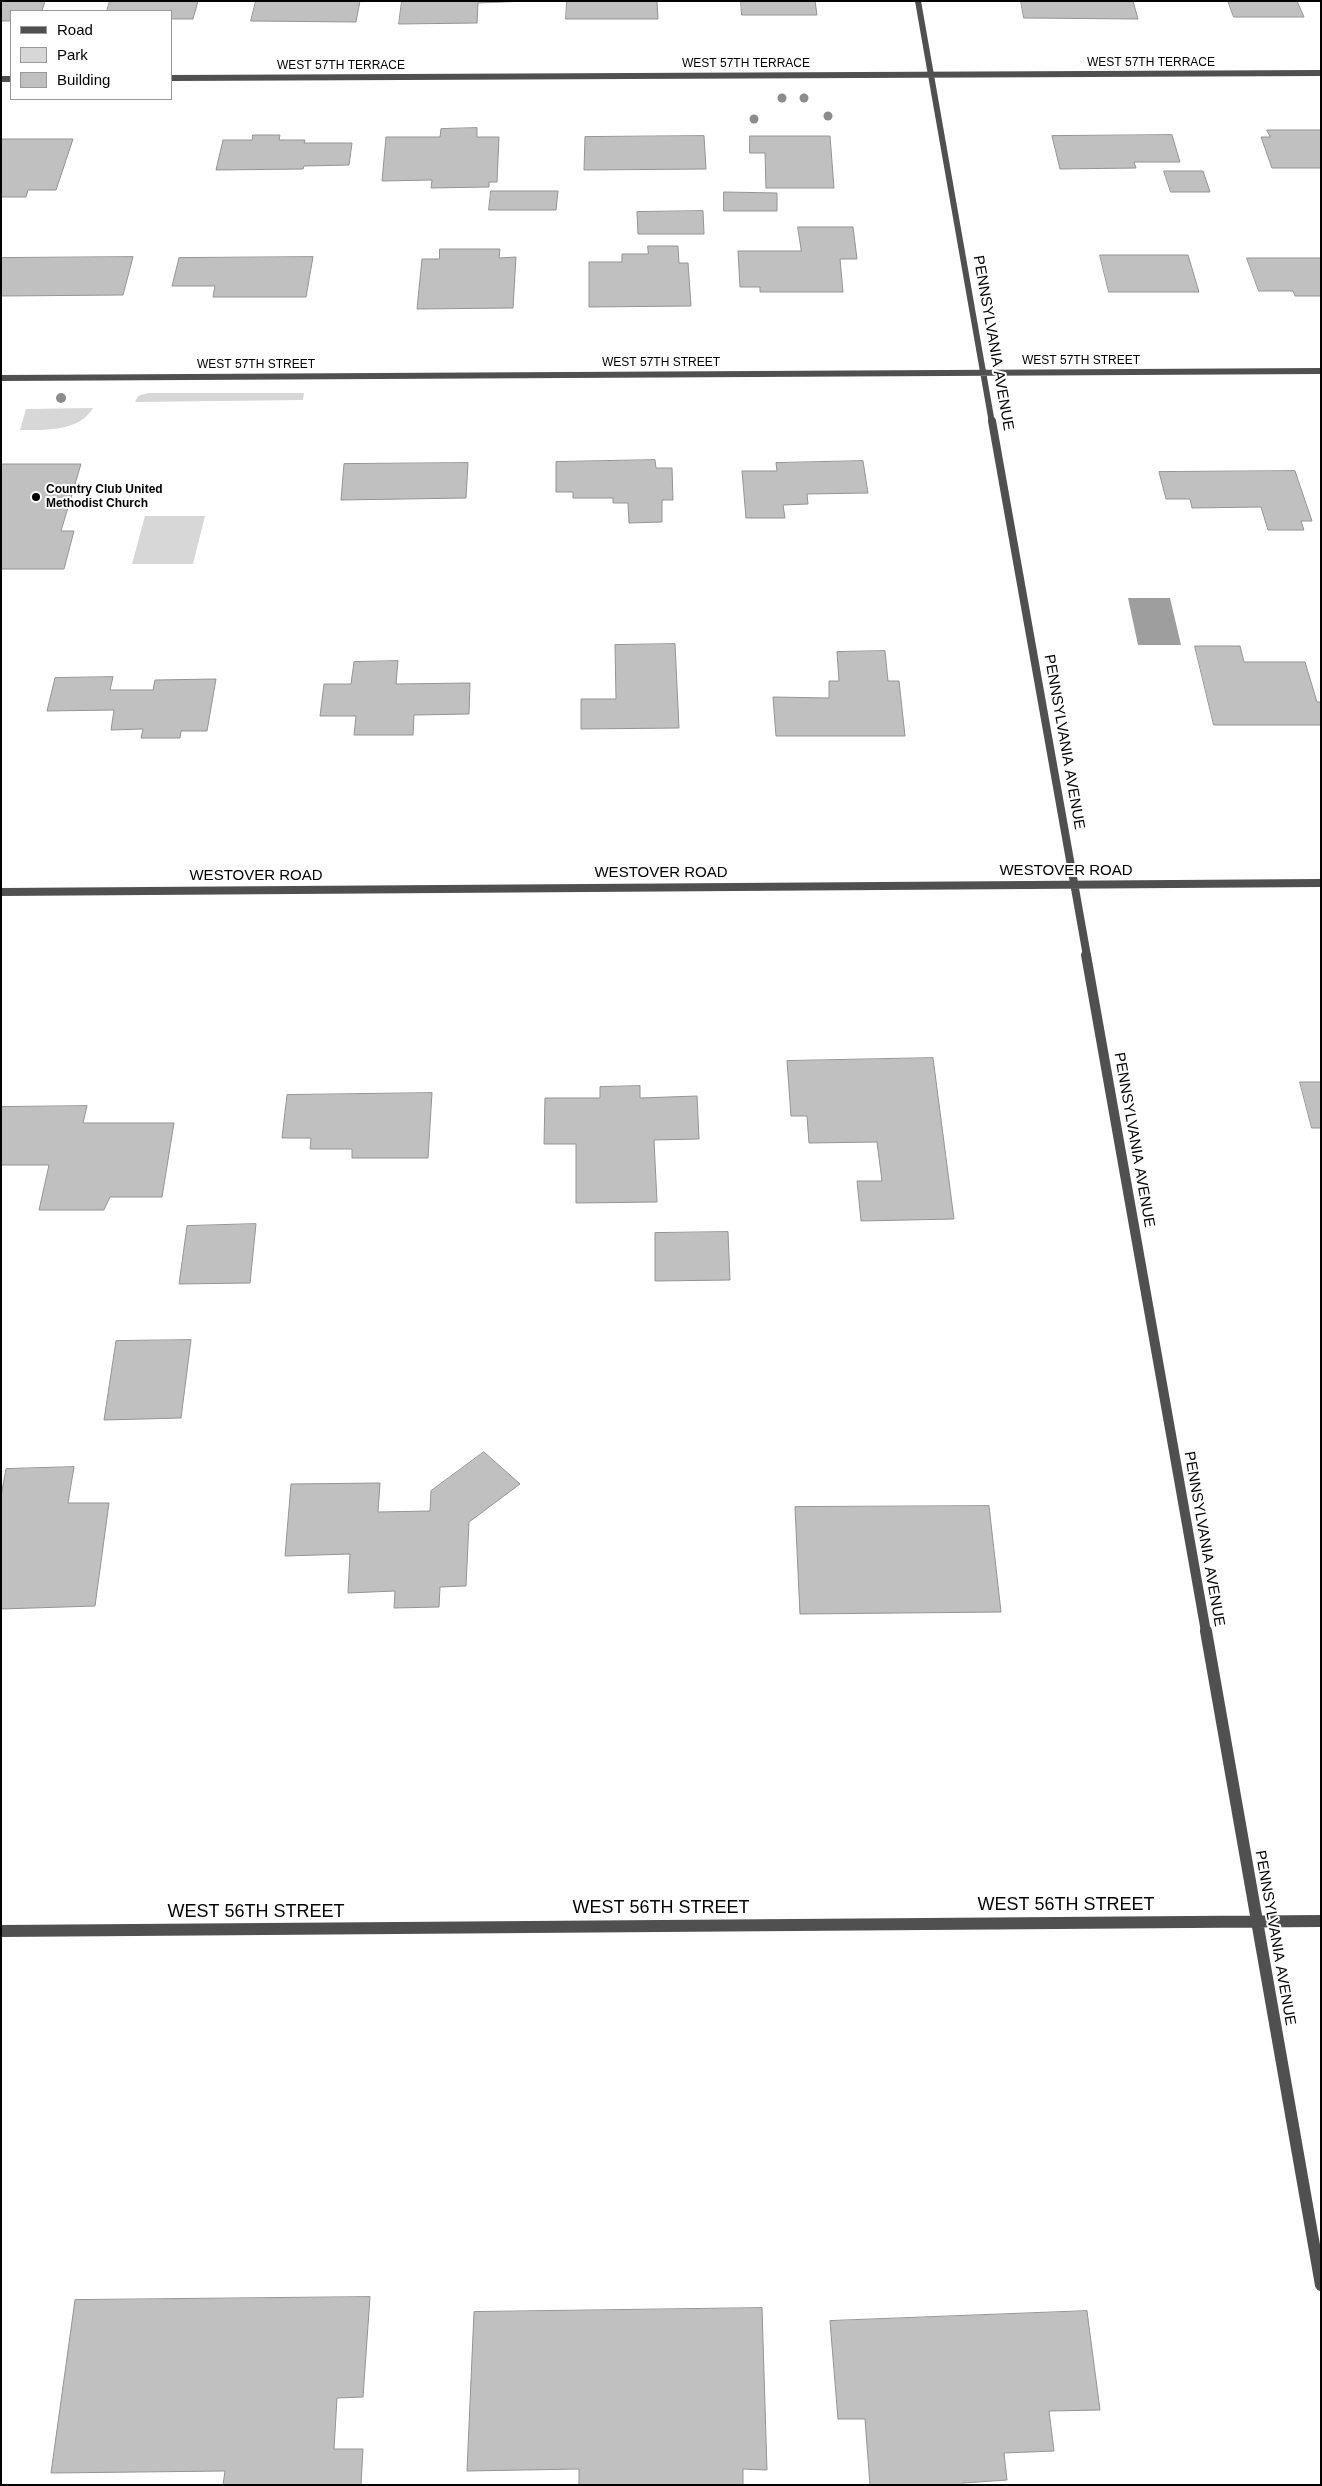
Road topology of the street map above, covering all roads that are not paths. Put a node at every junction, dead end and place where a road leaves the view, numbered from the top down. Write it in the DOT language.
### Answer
graph roads {
  1 [pos="918,1"];
  2 [pos="1321,73"];
  3 [pos="930,75"];
  4 [pos="172,78"];
  5 [pos="1321,371"];
  6 [pos="984,373"];
  7 [pos="1,378"];
  8 [pos="1321,883"];
  9 [pos="1074,884"];
  10 [pos="1,892"];
  11 [pos="1321,1921"];
  12 [pos="1257,1922"];
  13 [pos="1,1932"];
  14 [pos="1321,2285"];
  1 -- 3 [label="street, PENNSYLVANIA AVENUE"];
  2 -- 3 [label="street, WEST 57TH TERRACE"];
  3 -- 4 [label="street, WEST 57TH TERRACE"];
  3 -- 6 [label="street, PENNSYLVANIA AVENUE"];
  5 -- 6 [label="street, WEST 57TH STREET"];
  6 -- 7 [label="street, WEST 57TH STREET"];
  6 -- 9 [label="street, PENNSYLVANIA AVENUE"];
  8 -- 9 [label="street, WESTOVER ROAD"];
  9 -- 10 [label="street, WESTOVER ROAD"];
  9 -- 12 [label="street, PENNSYLVANIA AVENUE"];
  11 -- 12 [label="street, WEST 56TH STREET"];
  12 -- 13 [label="street, WEST 56TH STREET"];
  12 -- 14 [label="street, PENNSYLVANIA AVENUE"];
}
